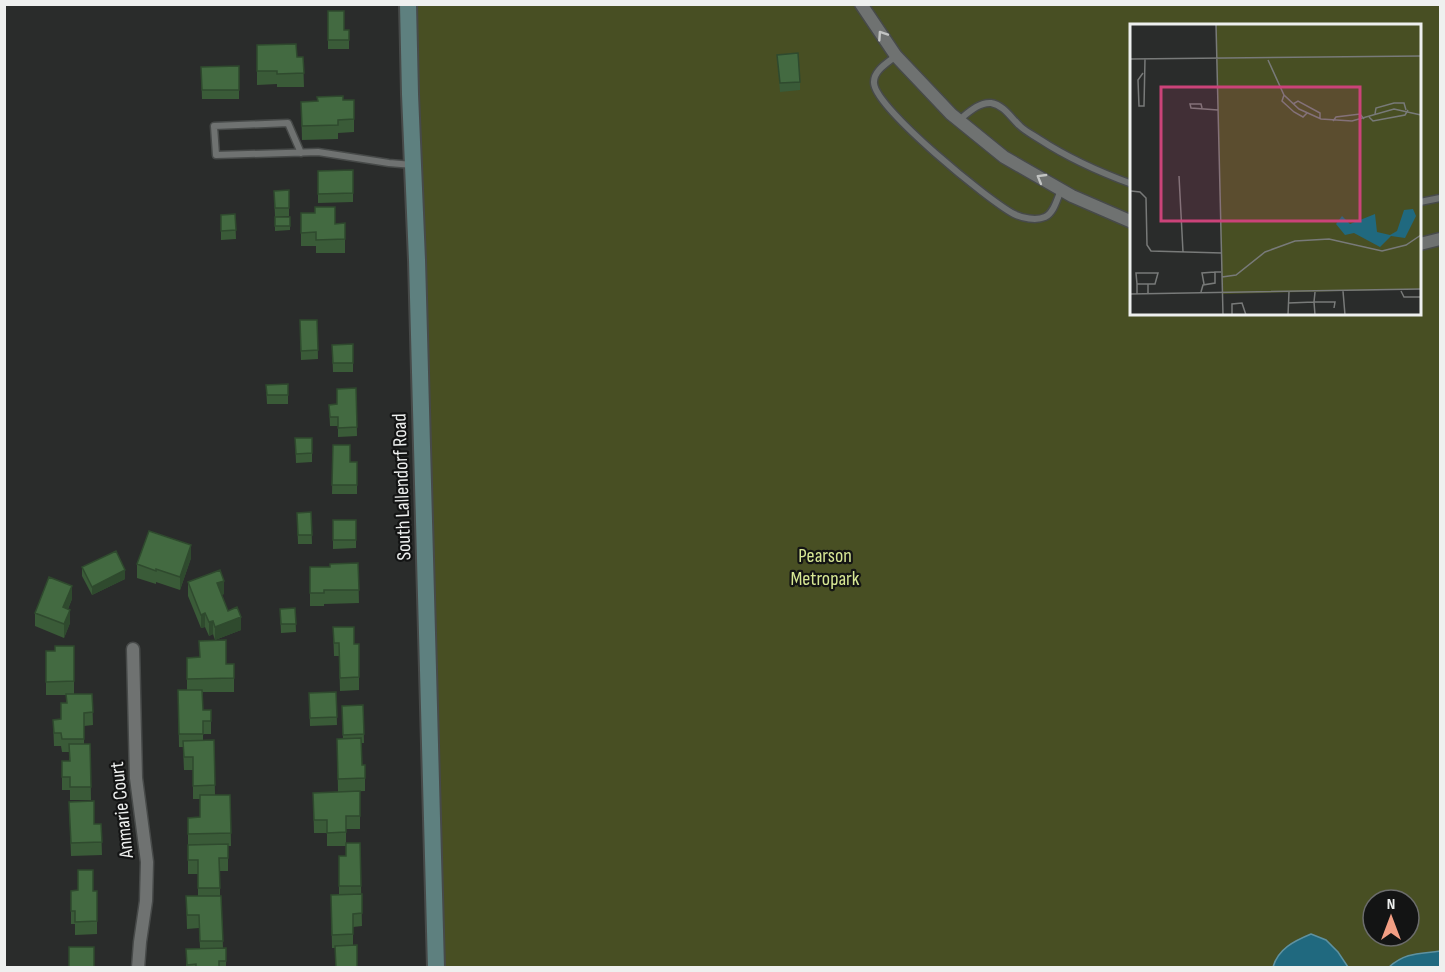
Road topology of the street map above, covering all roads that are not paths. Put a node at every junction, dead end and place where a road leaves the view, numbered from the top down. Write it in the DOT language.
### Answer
graph roads {
  1 [pos="408,4"];
  2 [pos="861,4"];
  3 [pos="896,56"];
  4 [pos="959,120"];
  5 [pos="301,153"];
  6 [pos="413,165"];
  7 [pos="1130,184"];
  8 [pos="1061,190"];
  9 [pos="1440,198"];
  10 [pos="1421,202"];
  11 [pos="1130,222"];
  12 [pos="1440,239"];
  13 [pos="1421,244"];
  14 [pos="133,649"];
  15 [pos="138,968"];
  16 [pos="436,968"];
  1 -- 6 [label="street, South Lallendorf Road"];
  3 -- 2 [label="street, one-way"];
  3 -- 4 [label="street"];
  3 -- 8 [label="lane"];
  4 -- 7 [label="lane"];
  8 -- 4 [label="street, one-way"];
  5 -- 5 [label="lane"];
  5 -- 6 [label="lane"];
  6 -- 16 [label="street, South Lallendorf Road"];
  8 -- 11 [label="street"];
  9 -- 10 [label="lane"];
  12 -- 13 [label="street"];
  14 -- 15 [label="street, Anmarie Court"];
}
